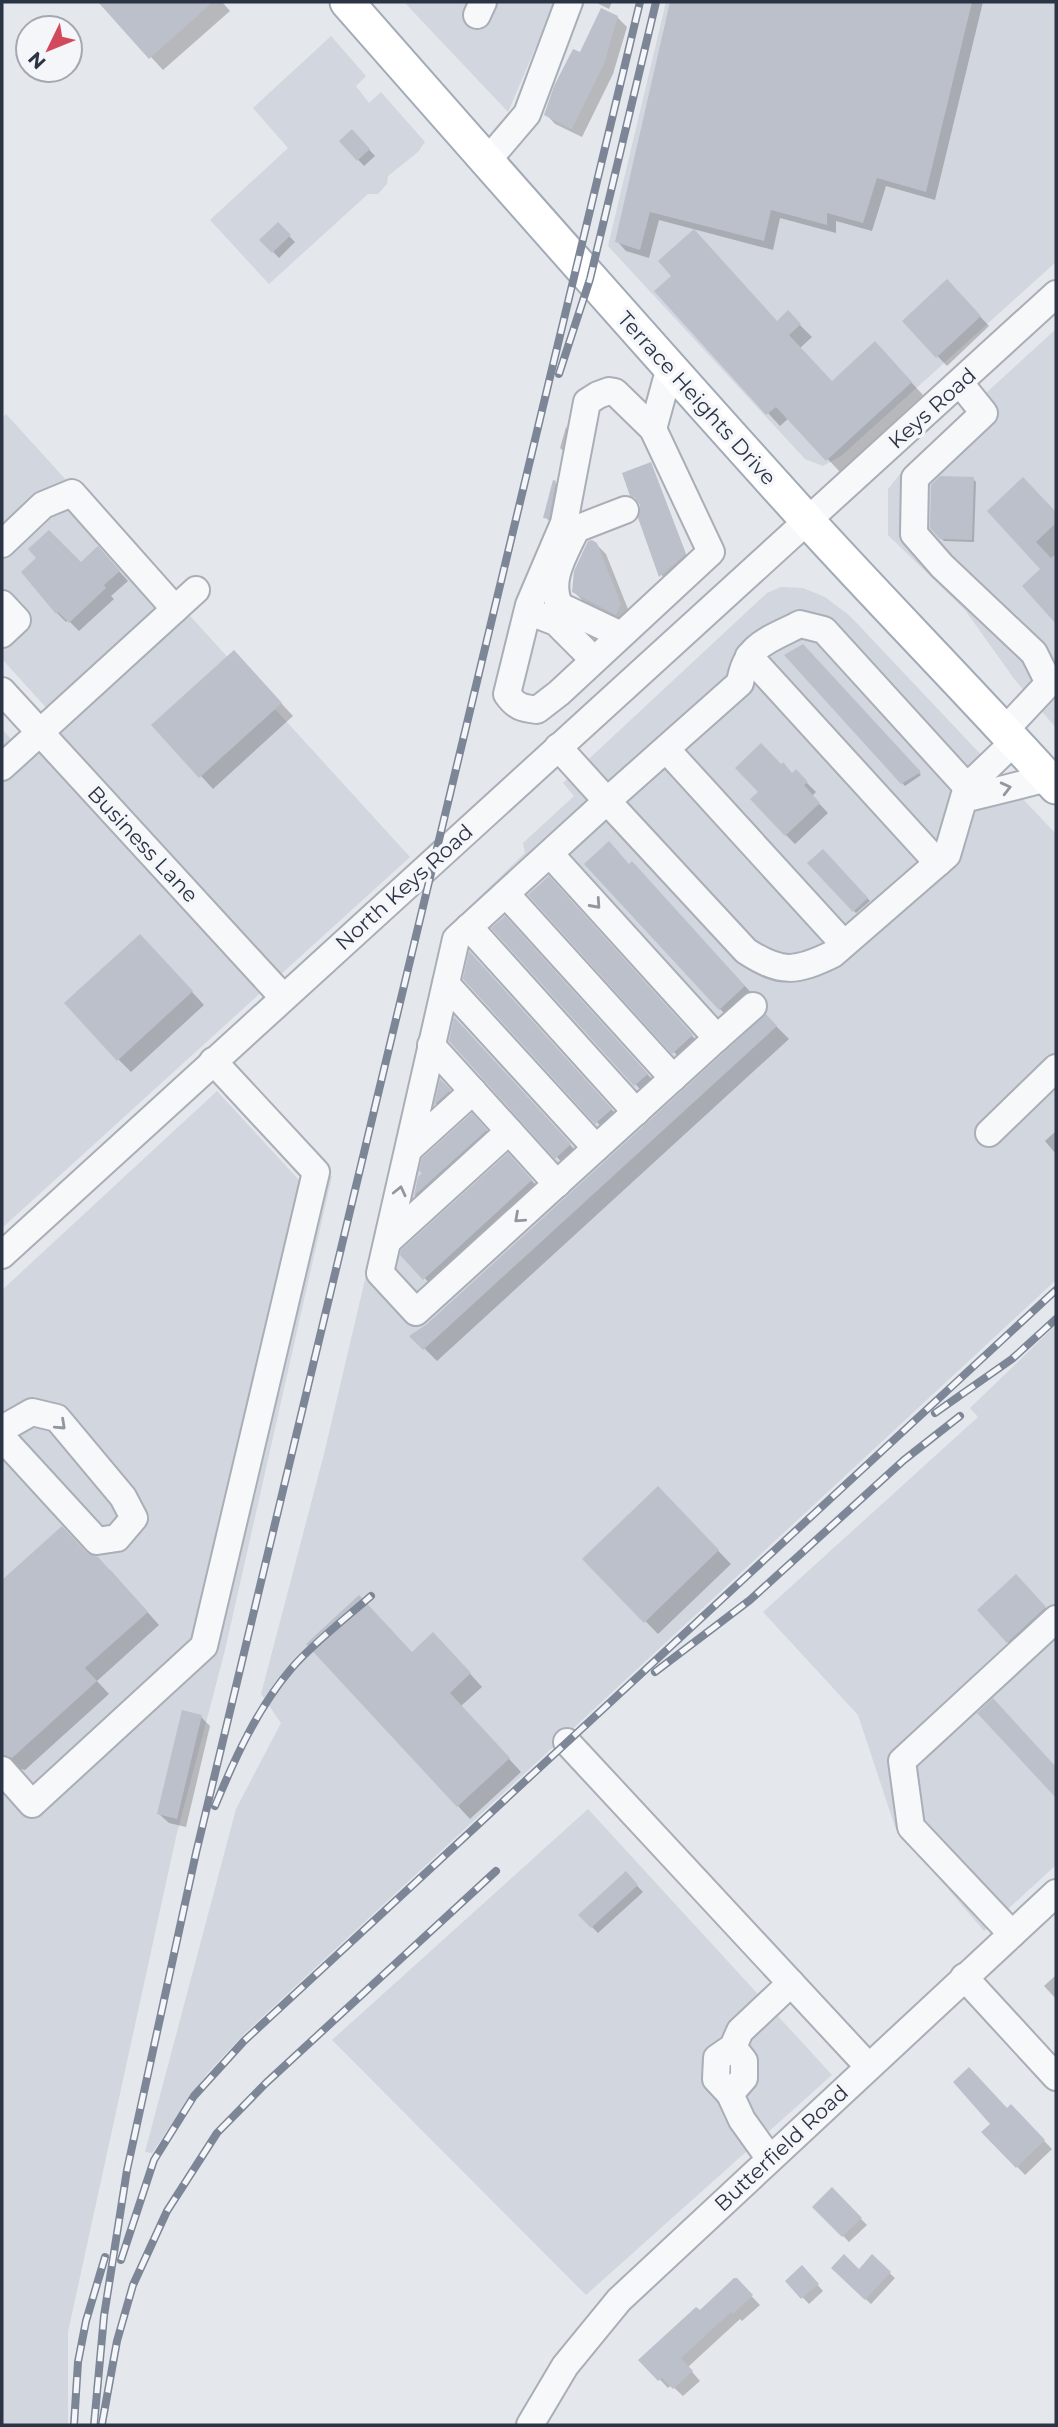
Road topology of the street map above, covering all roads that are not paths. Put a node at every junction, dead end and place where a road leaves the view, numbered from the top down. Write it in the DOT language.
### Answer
graph roads {
  1 [pos="346,2"];
  2 [pos="569,2"];
  3 [pos="487,161"];
  4 [pos="1055,297"];
  5 [pos="670,367"];
  6 [pos="960,383"];
  7 [pos="653,429"];
  8 [pos="625,510"];
  9 [pos="808,521"];
  10 [pos="2,544"];
  11 [pos="196,590"];
  12 [pos="2,604"];
  13 [pos="175,609"];
  14 [pos="527,611"];
  15 [pos="2,634"];
  16 [pos="621,635"];
  17 [pos="749,656"];
  18 [pos="594,660"];
  19 [pos="1053,680"];
  20 [pos="2,691"];
  21 [pos="559,693"];
  22 [pos="585,723"];
  23 [pos="40,732"];
  24 [pos="1010,736"];
  25 [pos="558,747"];
  26 [pos="666,749"];
  27 [pos="2,767"];
  28 [pos="1052,782"];
  29 [pos="966,793"];
  30 [pos="607,801"];
  31 [pos="550,854"];
  32 [pos="938,863"];
  33 [pos="506,894"];
  34 [pos="469,927"];
  35 [pos="844,944"];
  36 [pos="446,984"];
  37 [pos="283,997"];
  38 [pos="753,1006"];
  39 [pos="717,1038"];
  40 [pos="431,1045"];
  41 [pos="213,1061"];
  42 [pos="1056,1068"];
  43 [pos="673,1078"];
  44 [pos="473,1091"];
  45 [pos="636,1112"];
  46 [pos="509,1131"];
  47 [pos="989,1133"];
  48 [pos="596,1148"];
  49 [pos="410,1149"];
  50 [pos="557,1184"];
  51 [pos="388,1241"];
  52 [pos="2,1255"];
  53 [pos="2,1429"];
  54 [pos="2,1441"];
  55 [pos="1056,1619"];
  56 [pos="567,1742"];
  57 [pos="2,1770"];
  58 [pos="1056,1893"];
  59 [pos="1012,1934"];
  60 [pos="964,1977"];
  61 [pos="791,1983"];
  62 [pos="868,2066"];
  63 [pos="1056,2077"];
  64 [pos="770,2159"];
  65 [pos="530,2425"];
  1 -- 3 [label="main road, Terrace Heights Drive"];
  2 -- 3 [label="street"];
  3 -- 5 [label="main road, Terrace Heights Drive"];
  4 -- 6 [label="street, Keys Road"];
  5 -- 7 [label="street"];
  5 -- 9 [label="main road, Terrace Heights Drive"];
  6 -- 9 [label="street, Keys Road"];
  6 -- 19 [label="street"];
  7 -- 14 [label="street"];
  7 -- 16 [label="street"];
  8 -- 16 [label="street"];
  9 -- 22 [label="street, North Keys Road"];
  9 -- 24 [label="main road, Terrace Heights Drive"];
  10 -- 13 [label="street"];
  11 -- 13 [label="street"];
  12 -- 15 [label="street"];
  13 -- 23 [label="street"];
  14 -- 18 [label="street"];
  14 -- 21 [label="street"];
  16 -- 18 [label="street"];
  17 -- 26 [label="street"];
  17 -- 29 [label="street"];
  17 -- 32 [label="street"];
  18 -- 21 [label="street"];
  19 -- 24 [label="street"];
  20 -- 23 [label="street, Business Lane"];
  21 -- 22 [label="street"];
  22 -- 25 [label="street, North Keys Road"];
  23 -- 27 [label="street"];
  23 -- 37 [label="street, Business Lane"];
  24 -- 28 [label="main road, Terrace Heights Drive"];
  24 -- 29 [label="street"];
  25 -- 30 [label="street"];
  25 -- 37 [label="street, North Keys Road"];
  26 -- 30 [label="street"];
  26 -- 35 [label="street"];
  29 -- 28 [label="street, one-way"];
  29 -- 32 [label="street"];
  30 -- 31 [label="street"];
  30 -- 35 [label="street"];
  31 -- 33 [label="street"];
  31 -- 39 [label="street, one-way"];
  32 -- 35 [label="street"];
  33 -- 34 [label="street"];
  33 -- 43 [label="street"];
  34 -- 36 [label="street"];
  34 -- 45 [label="street"];
  36 -- 40 [label="street"];
  36 -- 48 [label="street"];
  37 -- 41 [label="street, North Keys Road"];
  38 -- 39 [label="street"];
  39 -- 43 [label="street"];
  40 -- 44 [label="street"];
  40 -- 49 [label="street"];
  41 -- 52 [label="street, North Keys Road"];
  41 -- 57 [label="street"];
  42 -- 47 [label="street"];
  43 -- 45 [label="street"];
  44 -- 46 [label="street"];
  44 -- 49 [label="street"];
  45 -- 48 [label="street"];
  46 -- 50 [label="street"];
  46 -- 51 [label="street"];
  48 -- 50 [label="street"];
  51 -- 49 [label="street, one-way"];
  50 -- 51 [label="street, one-way"];
  53 -- 54 [label="street, one-way"];
  55 -- 59 [label="street"];
  56 -- 61 [label="street"];
  58 -- 59 [label="street, Butterfield Road"];
  59 -- 60 [label="street, Butterfield Road"];
  60 -- 62 [label="street, Butterfield Road"];
  60 -- 63 [label="street"];
  61 -- 62 [label="street"];
  61 -- 64 [label="street"];
  62 -- 64 [label="street, Butterfield Road"];
  64 -- 65 [label="street, Butterfield Road"];
}
